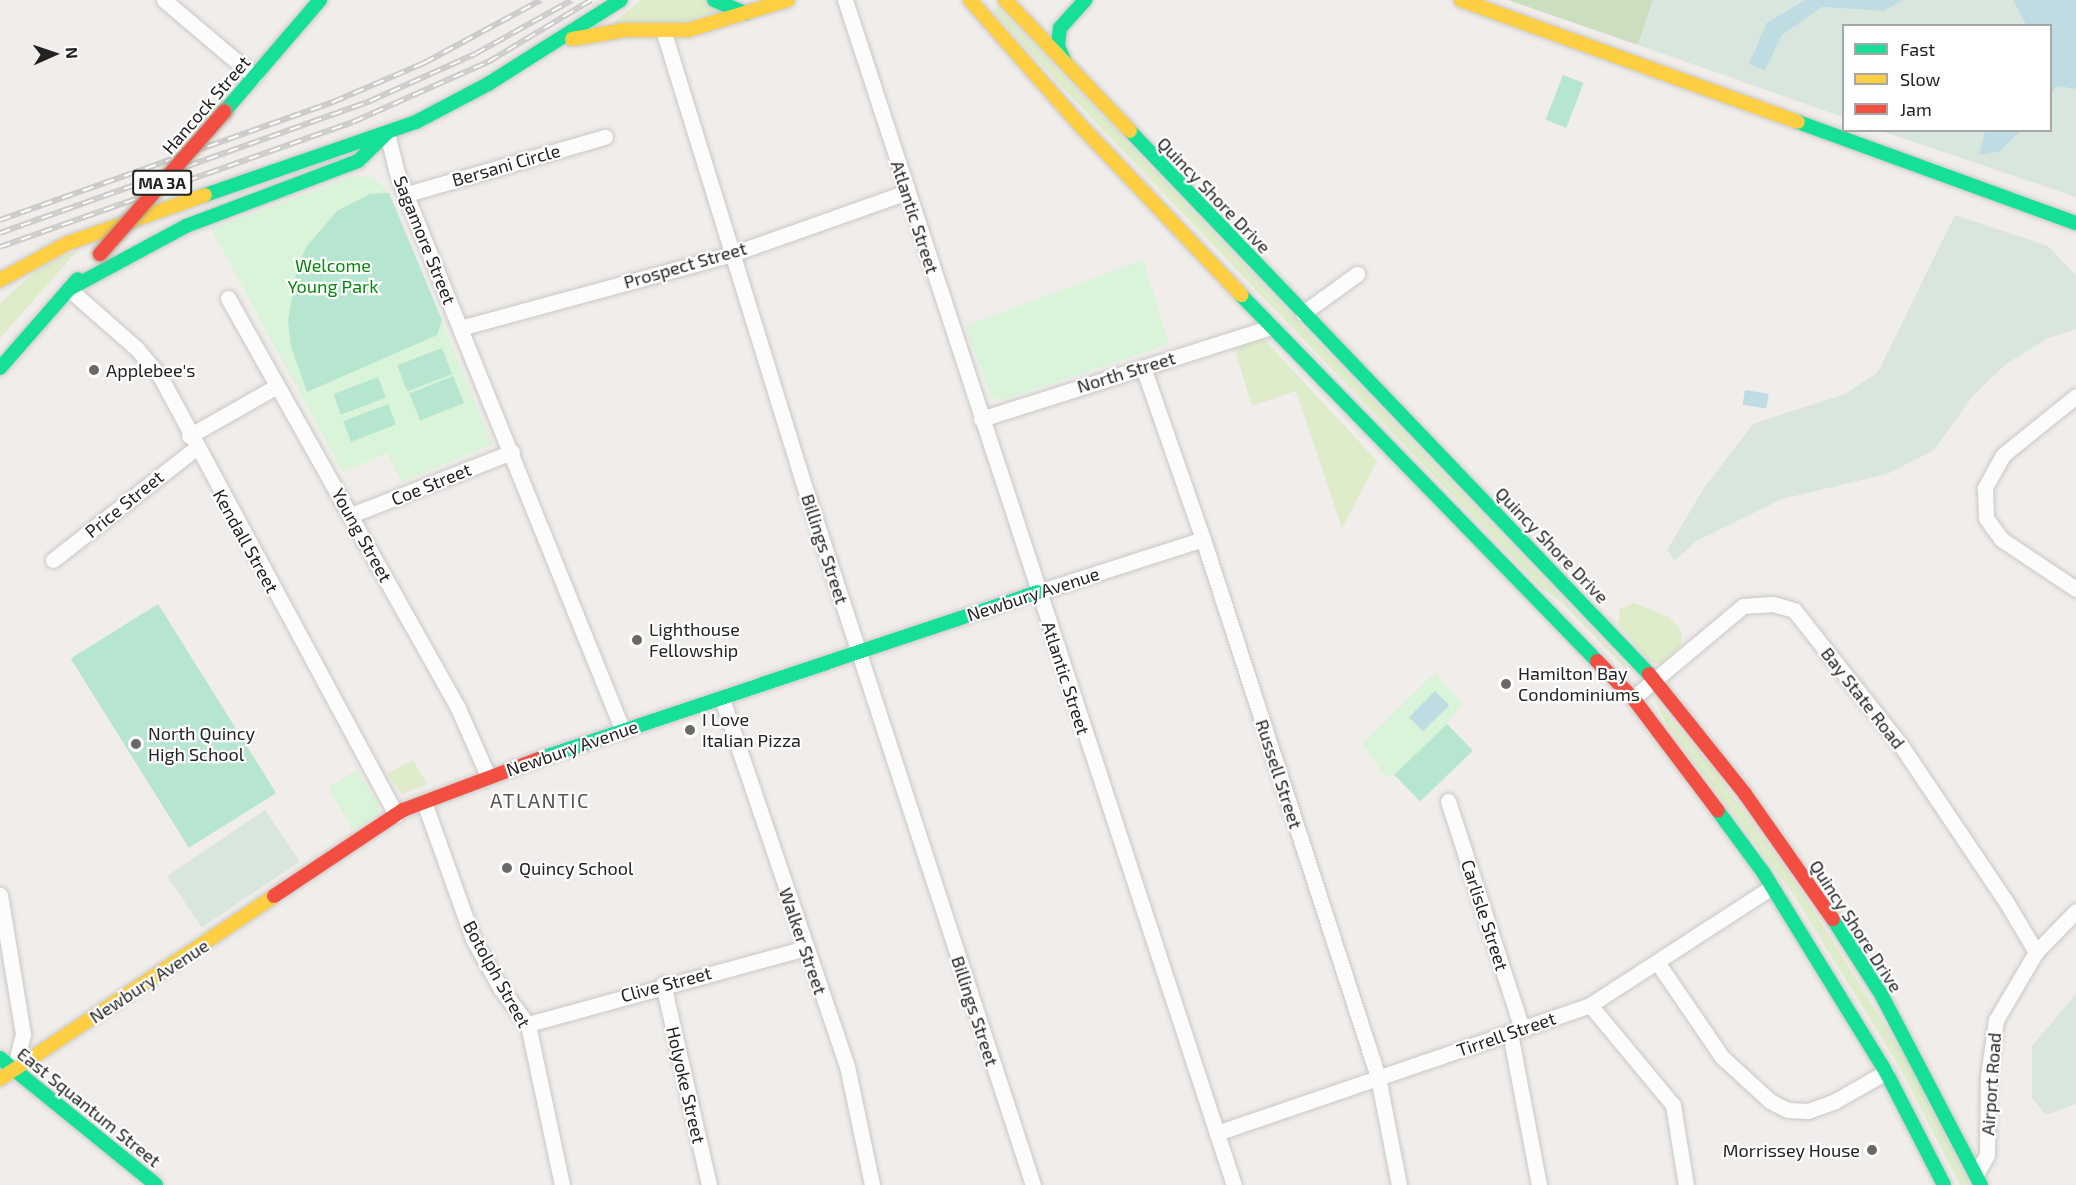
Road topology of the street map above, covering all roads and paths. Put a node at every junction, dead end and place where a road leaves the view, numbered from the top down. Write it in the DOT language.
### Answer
graph roads {
  1 [pos="164,0"];
  2 [pos="320,0"];
  3 [pos="621,0"];
  4 [pos="714,0"];
  5 [pos="788,0"];
  6 [pos="845,0"];
  7 [pos="970,0"];
  8 [pos="1005,0"];
  9 [pos="1085,0"];
  10 [pos="1461,0"];
  11 [pos="745,13"];
  12 [pos="664,33"];
  13 [pos="556,43"];
  14 [pos="1067,68"];
  15 [pos="254,76"];
  16 [pos="387,133"];
  17 [pos="605,137"];
  18 [pos="907,192"];
  19 [pos="407,194"];
  20 [pos="2076,223"];
  21 [pos="732,254"];
  22 [pos="1357,274"];
  23 [pos="0,280"];
  24 [pos="69,289"];
  25 [pos="228,298"];
  26 [pos="1303,313"];
  27 [pos="1271,327"];
  28 [pos="460,328"];
  29 [pos="1143,367"];
  30 [pos="0,368"];
  31 [pos="277,386"];
  32 [pos="2076,396"];
  33 [pos="981,419"];
  34 [pos="193,442"];
  35 [pos="512,452"];
  36 [pos="351,515"];
  37 [pos="1203,539"];
  38 [pos="53,560"];
  39 [pos="2076,589"];
  40 [pos="1038,592"];
  41 [pos="859,652"];
  42 [pos="1654,680"];
  43 [pos="1633,698"];
  44 [pos="722,699"];
  45 [pos="623,731"];
  46 [pos="488,776"];
  47 [pos="1448,801"];
  48 [pos="424,802"];
  49 [pos="396,815"];
  50 [pos="1772,887"];
  51 [pos="0,895"];
  52 [pos="2076,911"];
  53 [pos="805,948"];
  54 [pos="2036,952"];
  55 [pos="1657,962"];
  56 [pos="663,984"];
  57 [pos="1590,1005"];
  58 [pos="528,1024"];
  59 [pos="1516,1031"];
  60 [pos="0,1058"];
  61 [pos="14,1070"];
  62 [pos="1886,1072"];
  63 [pos="1378,1077"];
  64 [pos="0,1079"];
  65 [pos="1216,1133"];
  66 [pos="1979,1180"];
  67 [pos="1030,1184"];
  68 [pos="156,1185"];
  69 [pos="562,1185"];
  70 [pos="709,1185"];
  71 [pos="872,1185"];
  72 [pos="1234,1185"];
  73 [pos="1399,1185"];
  74 [pos="1539,1185"];
  75 [pos="1686,1185"];
  76 [pos="1944,1185"];
  1 -- 15 [label="street"];
  2 -- 15 [label="main road, Hancock Street / MA 3A"];
  3 -- 13 [label="main road"];
  4 -- 11 [label="main road"];
  5 -- 11 [label="main road"];
  6 -- 18 [label="street, Atlantic Street"];
  7 -- 27 [label="main road"];
  8 -- 14 [label="main road, Quincy Shore Drive"];
  9 -- 14 [label="main road"];
  10 -- 20 [label="main road"];
  11 -- 12 [label="main road"];
  12 -- 13 [label="main road"];
  12 -- 21 [label="street, Billings Street"];
  13 -- 16 [label="main road"];
  14 -- 26 [label="main road, Quincy Shore Drive"];
  15 -- 24 [label="main road, Hancock Street / MA 3A, bridge"];
  16 -- 19 [label="street, Sagamore Street"];
  16 -- 23 [label="main road"];
  16 -- 24 [label="main road"];
  17 -- 19 [label="street, Bersani Circle"];
  18 -- 21 [label="street, Prospect Street"];
  18 -- 33 [label="street, Atlantic Street"];
  19 -- 28 [label="street, Sagamore Street"];
  21 -- 28 [label="street, Prospect Street"];
  21 -- 41 [label="street, Billings Street"];
  22 -- 26 [label="street"];
  24 -- 30 [label="main road, Hancock Street / MA 3A"];
  24 -- 34 [label="street, Kendall Street"];
  25 -- 31 [label="street, Young Street"];
  26 -- 42 [label="main road, Quincy Shore Drive"];
  27 -- 29 [label="street, North Street"];
  27 -- 43 [label="main road"];
  28 -- 35 [label="street, Sagamore Street"];
  29 -- 33 [label="street, North Street"];
  29 -- 37 [label="street, Russell Street"];
  31 -- 34 [label="street"];
  31 -- 36 [label="street, Young Street"];
  32 -- 39 [label="street"];
  33 -- 40 [label="street, Atlantic Street"];
  34 -- 38 [label="street, Price Street"];
  34 -- 49 [label="street, Kendall Street"];
  35 -- 36 [label="street, Coe Street"];
  35 -- 45 [label="street, Sagamore Street"];
  36 -- 46 [label="street, Young Street"];
  37 -- 40 [label="street, Newbury Avenue"];
  37 -- 63 [label="street, Russell Street"];
  40 -- 41 [label="main road, Newbury Avenue"];
  40 -- 65 [label="street, Atlantic Street"];
  41 -- 44 [label="main road, Newbury Avenue"];
  41 -- 67 [label="street, Billings Street"];
  42 -- 43 [label="street, Bay State Road"];
  42 -- 54 [label="street, Bay State Road"];
  42 -- 66 [label="main road, Quincy Shore Drive"];
  43 -- 50 [label="main road"];
  44 -- 45 [label="main road, Newbury Avenue"];
  44 -- 53 [label="street, Walker Street"];
  45 -- 46 [label="main road, Newbury Avenue"];
  46 -- 48 [label="main road, Newbury Avenue"];
  47 -- 59 [label="street, Carlisle Street"];
  48 -- 49 [label="main road, Newbury Avenue"];
  48 -- 58 [label="street, Botolph Street"];
  49 -- 61 [label="main road, Newbury Avenue"];
  50 -- 55 [label="street, Tirrell Street"];
  50 -- 62 [label="main road"];
  51 -- 61 [label="street"];
  52 -- 54 [label="street, Airport Road"];
  53 -- 56 [label="street, Clive Street"];
  53 -- 71 [label="street, Walker Street"];
  54 -- 66 [label="street, Airport Road"];
  55 -- 57 [label="street, Tirrell Street"];
  55 -- 62 [label="street"];
  56 -- 58 [label="street, Clive Street"];
  56 -- 70 [label="street, Holyoke Street"];
  57 -- 59 [label="street, Tirrell Street"];
  57 -- 75 [label="street"];
  58 -- 69 [label="street, Botolph Street"];
  59 -- 63 [label="street, Tirrell Street"];
  59 -- 74 [label="street, Carlisle Street"];
  60 -- 61 [label="main road, East Squantum Street"];
  61 -- 64 [label="main road, Newbury Avenue"];
  61 -- 68 [label="main road, East Squantum Street"];
  62 -- 76 [label="main road"];
  63 -- 65 [label="street, Tirrell Street"];
  63 -- 73 [label="street, Russell Street"];
  65 -- 72 [label="street, Atlantic Street"];
}
